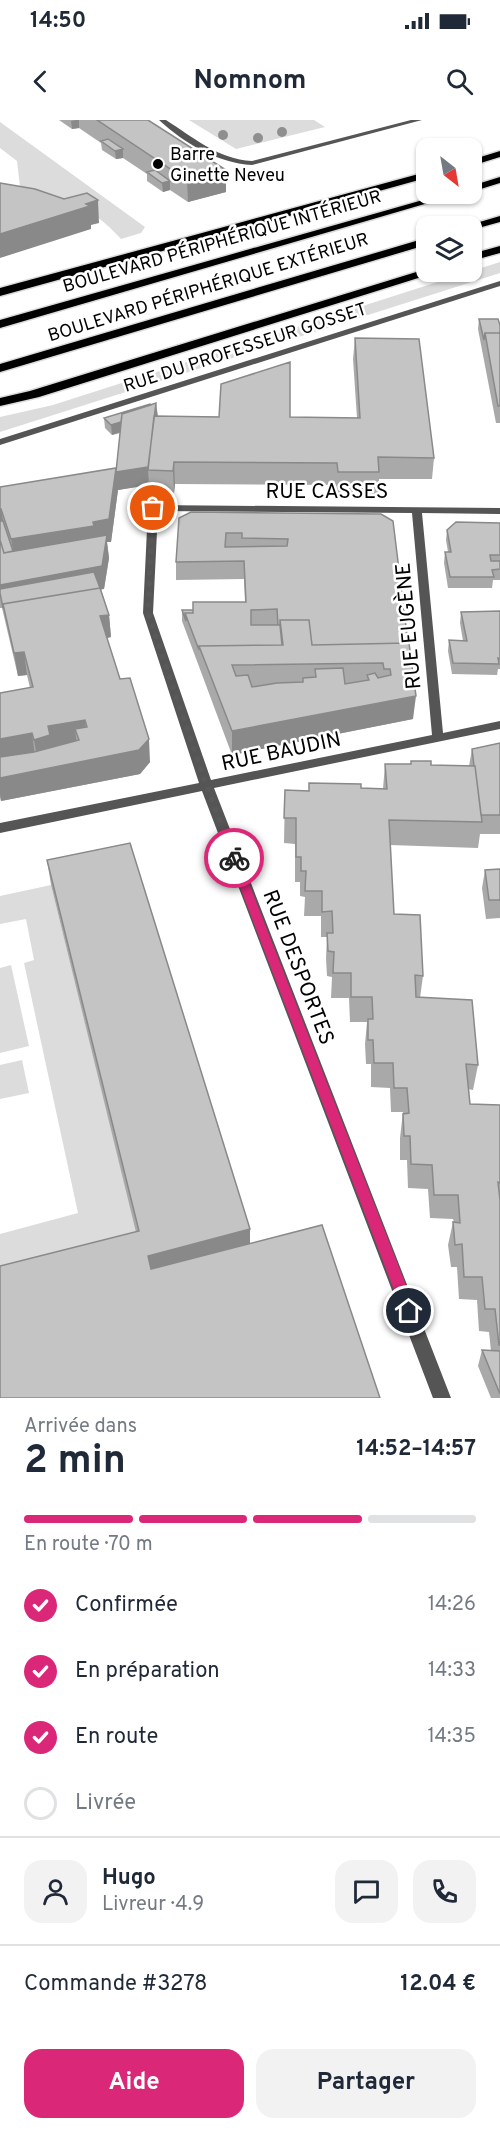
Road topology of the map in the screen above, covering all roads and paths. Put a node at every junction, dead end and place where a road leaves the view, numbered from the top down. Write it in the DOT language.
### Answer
graph roads {
  1 [pos="162,120"];
  2 [pos="419,120"];
  3 [pos="500,154"];
  4 [pos="482,160"];
  5 [pos="416,178"];
  6 [pos="500,180"];
  7 [pos="482,186"];
  8 [pos="419,204"];
  9 [pos="500,219"];
  10 [pos="482,224"];
  11 [pos="416,244"];
  12 [pos="500,249"];
  13 [pos="482,255"];
  14 [pos="416,276"];
  15 [pos="500,283"];
  16 [pos="0,292"];
  17 [pos="0,324"];
  18 [pos="0,368"];
  19 [pos="0,402"];
  20 [pos="0,442"];
  21 [pos="153,508"];
  22 [pos="417,510"];
  23 [pos="500,511"];
  24 [pos="500,725"];
  25 [pos="438,738"];
  26 [pos="207,787"];
  27 [pos="0,828"];
  28 [pos="442,1398"];
  1 -- 2 [label="street"];
  3 -- 4 [label="highway"];
  5 -- 16 [label="highway"];
  6 -- 7 [label="highway"];
  8 -- 17 [label="highway, BOULEVARD PÉRIPHÉRIQUE INTÉRIEUR"];
  9 -- 10 [label="highway"];
  11 -- 18 [label="highway, BOULEVARD PÉRIPHÉRIQUE EXTÉRIEUR"];
  12 -- 13 [label="highway"];
  14 -- 19 [label="highway"];
  15 -- 20 [label="street, RUE DU PROFESSEUR GOSSET"];
  21 -- 22 [label="street, RUE CASSES"];
  21 -- 26 [label="street, RUE DESPORTES"];
  22 -- 23 [label="street, RUE CASSES"];
  22 -- 25 [label="street, RUE EUGÈNE"];
  24 -- 25 [label="street, RUE BAUDIN"];
  25 -- 26 [label="street, RUE BAUDIN"];
  26 -- 27 [label="street, RUE BAUDIN"];
  26 -- 28 [label="street, RUE DESPORTES"];
}
